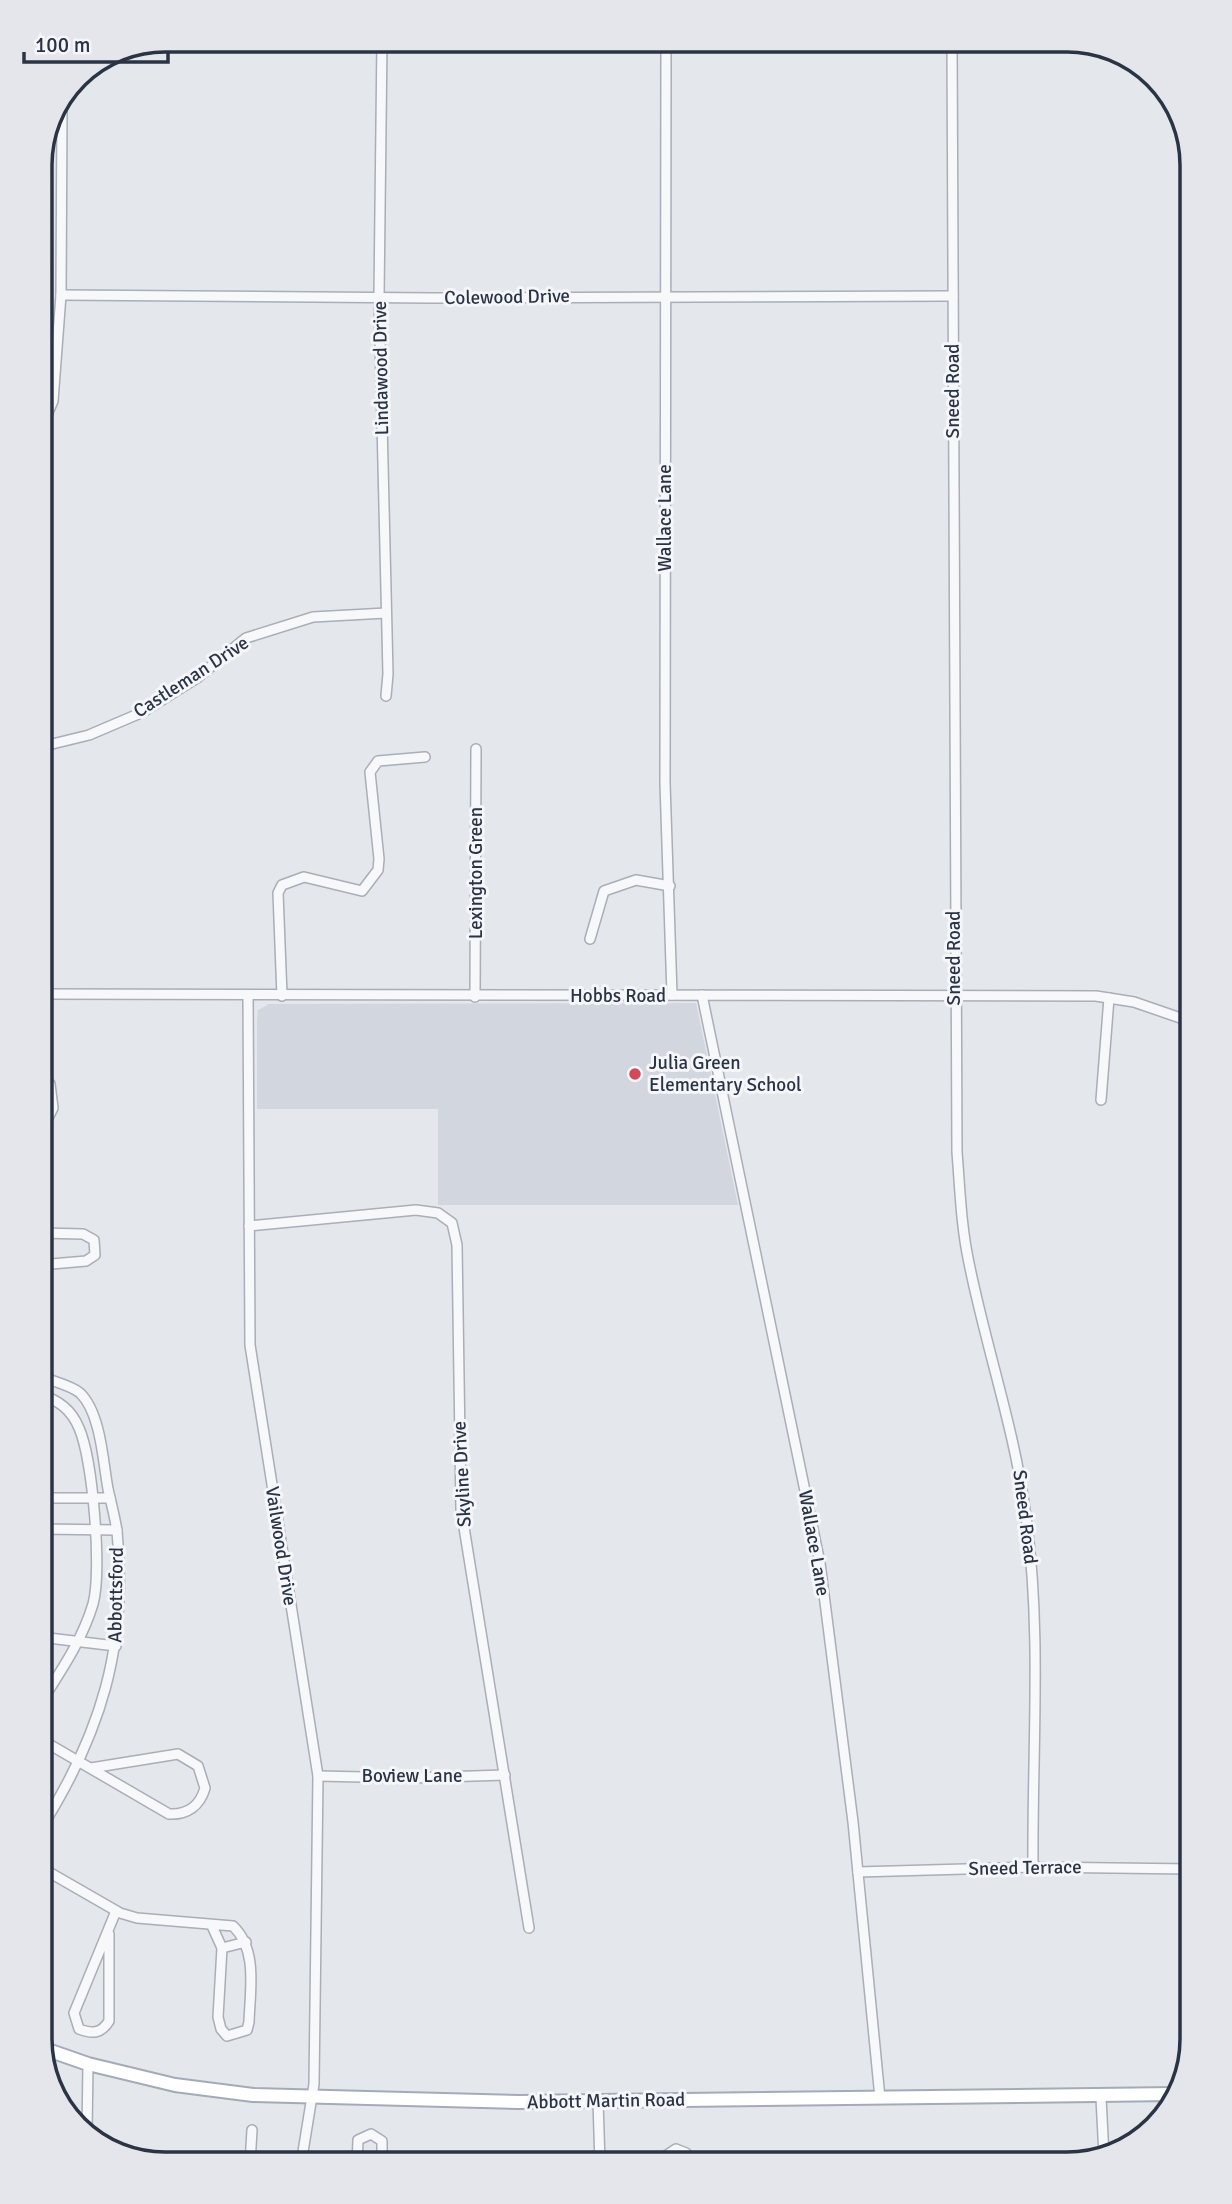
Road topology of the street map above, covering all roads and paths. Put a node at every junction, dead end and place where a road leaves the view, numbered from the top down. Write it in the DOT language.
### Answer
graph roads {
  1 [pos="382,52"];
  2 [pos="666,53"];
  3 [pos="952,53"];
  4 [pos="62,120"];
  5 [pos="61,295"];
  6 [pos="666,295"];
  7 [pos="379,296"];
  8 [pos="953,296"];
  9 [pos="53,401"];
  10 [pos="386,613"];
  11 [pos="386,695"];
  12 [pos="53,744"];
  13 [pos="476,749"];
  14 [pos="425,757"];
  15 [pos="670,886"];
  16 [pos="590,939"];
  17 [pos="954,993"];
  18 [pos="53,995"];
  19 [pos="672,995"];
  20 [pos="702,995"];
  21 [pos="248,996"];
  22 [pos="282,996"];
  23 [pos="475,997"];
  24 [pos="1109,998"];
  25 [pos="1180,1018"];
  26 [pos="1101,1100"];
  27 [pos="249,1226"];
  28 [pos="52,1233"];
  29 [pos="52,1264"];
  30 [pos="52,1381"];
  31 [pos="52,1399"];
  32 [pos="52,1498"];
  33 [pos="110,1498"];
  34 [pos="92,1499"];
  35 [pos="52,1529"];
  36 [pos="94,1529"];
  37 [pos="117,1530"];
  38 [pos="52,1638"];
  39 [pos="80,1640"];
  40 [pos="116,1646"];
  41 [pos="52,1684"];
  42 [pos="52,1746"];
  43 [pos="80,1762"];
  44 [pos="90,1768"];
  45 [pos="505,1775"];
  46 [pos="318,1776"];
  47 [pos="52,1809"];
  48 [pos="1033,1867"];
  49 [pos="1180,1869"];
  50 [pos="858,1872"];
  51 [pos="52,1874"];
  52 [pos="116,1912"];
  53 [pos="212,1926"];
  54 [pos="529,1928"];
  55 [pos="109,1934"];
  56 [pos="246,1942"];
  57 [pos="222,1948"];
  58 [pos="53,2052"];
  59 [pos="88,2064"];
  60 [pos="1164,2095"];
  61 [pos="311,2096"];
  62 [pos="880,2098"];
  63 [pos="1101,2098"];
  64 [pos="598,2101"];
  65 [pos="87,2120"];
  66 [pos="252,2130"];
  67 [pos="1103,2145"];
  68 [pos="251,2151"];
  69 [pos="303,2151"];
  70 [pos="358,2151"];
  71 [pos="382,2151"];
  72 [pos="600,2151"];
  1 -- 7 [label="street, Lindawood Drive"];
  2 -- 6 [label="street, Wallace Lane"];
  3 -- 8 [label="street, Sneed Road"];
  4 -- 5 [label="street"];
  5 -- 7 [label="street, Colewood Drive"];
  5 -- 9 [label="street"];
  6 -- 7 [label="street, Colewood Drive"];
  6 -- 8 [label="street, Colewood Drive"];
  6 -- 15 [label="street, Wallace Lane"];
  7 -- 10 [label="street, Lindawood Drive"];
  8 -- 17 [label="street, Sneed Road"];
  10 -- 11 [label="street, Lindawood Drive"];
  10 -- 12 [label="street, Castleman Drive"];
  13 -- 23 [label="street, Lexington Green"];
  14 -- 22 [label="street"];
  15 -- 16 [label="street"];
  15 -- 19 [label="street, Wallace Lane"];
  17 -- 20 [label="street, Hobbs Road"];
  17 -- 24 [label="street, Hobbs Road"];
  17 -- 48 [label="street, Sneed Road"];
  18 -- 21 [label="street, Hobbs Road"];
  19 -- 20 [label="street, Hobbs Road"];
  19 -- 23 [label="street, Hobbs Road"];
  20 -- 50 [label="street, Wallace Lane"];
  21 -- 22 [label="street, Hobbs Road"];
  21 -- 27 [label="street, Vailwood Drive"];
  22 -- 23 [label="street, Hobbs Road"];
  24 -- 25 [label="street, Hobbs Road"];
  24 -- 26 [label="street"];
  27 -- 45 [label="street, Skyline Drive"];
  27 -- 46 [label="street, Vailwood Drive"];
  28 -- 29 [label="street"];
  30 -- 33 [label="street, Abbottsford"];
  31 -- 34 [label="street, Abbottsford"];
  32 -- 34 [label="street"];
  33 -- 34 [label="street"];
  33 -- 37 [label="street, Abbottsford"];
  34 -- 36 [label="street, Abbottsford"];
  35 -- 36 [label="street"];
  36 -- 37 [label="street"];
  36 -- 39 [label="street, Abbottsford"];
  37 -- 40 [label="street, Abbottsford"];
  38 -- 39 [label="street"];
  39 -- 40 [label="street"];
  39 -- 41 [label="street, Abbottsford"];
  40 -- 43 [label="street, Abbottsford"];
  42 -- 43 [label="street"];
  43 -- 44 [label="street"];
  43 -- 47 [label="street, Abbottsford"];
  44 -- 44 [label="street"];
  45 -- 46 [label="street, Boview Lane"];
  45 -- 54 [label="street, Skyline Drive"];
  46 -- 61 [label="street, Vailwood Drive"];
  48 -- 49 [label="street, Sneed Terrace"];
  48 -- 50 [label="street, Sneed Terrace"];
  50 -- 62 [label="street, Wallace Lane"];
  51 -- 52 [label="street"];
  52 -- 53 [label="street"];
  52 -- 55 [label="street"];
  53 -- 56 [label="street"];
  53 -- 57 [label="street"];
  55 -- 55 [label="street"];
  56 -- 57 [label="street"];
  56 -- 57 [label="street"];
  58 -- 59 [label="main road, Abbott Martin Road"];
  59 -- 61 [label="main road, Abbott Martin Road"];
  59 -- 65 [label="street"];
  60 -- 63 [label="main road, Abbott Martin Road"];
  61 -- 64 [label="main road, Abbott Martin Road"];
  61 -- 69 [label="street, Vailwood Drive"];
  62 -- 63 [label="main road, Abbott Martin Road"];
  62 -- 64 [label="main road, Abbott Martin Road"];
  63 -- 67 [label="street"];
  64 -- 72 [label="street"];
  66 -- 68 [label="street"];
  70 -- 71 [label="street"];
}
